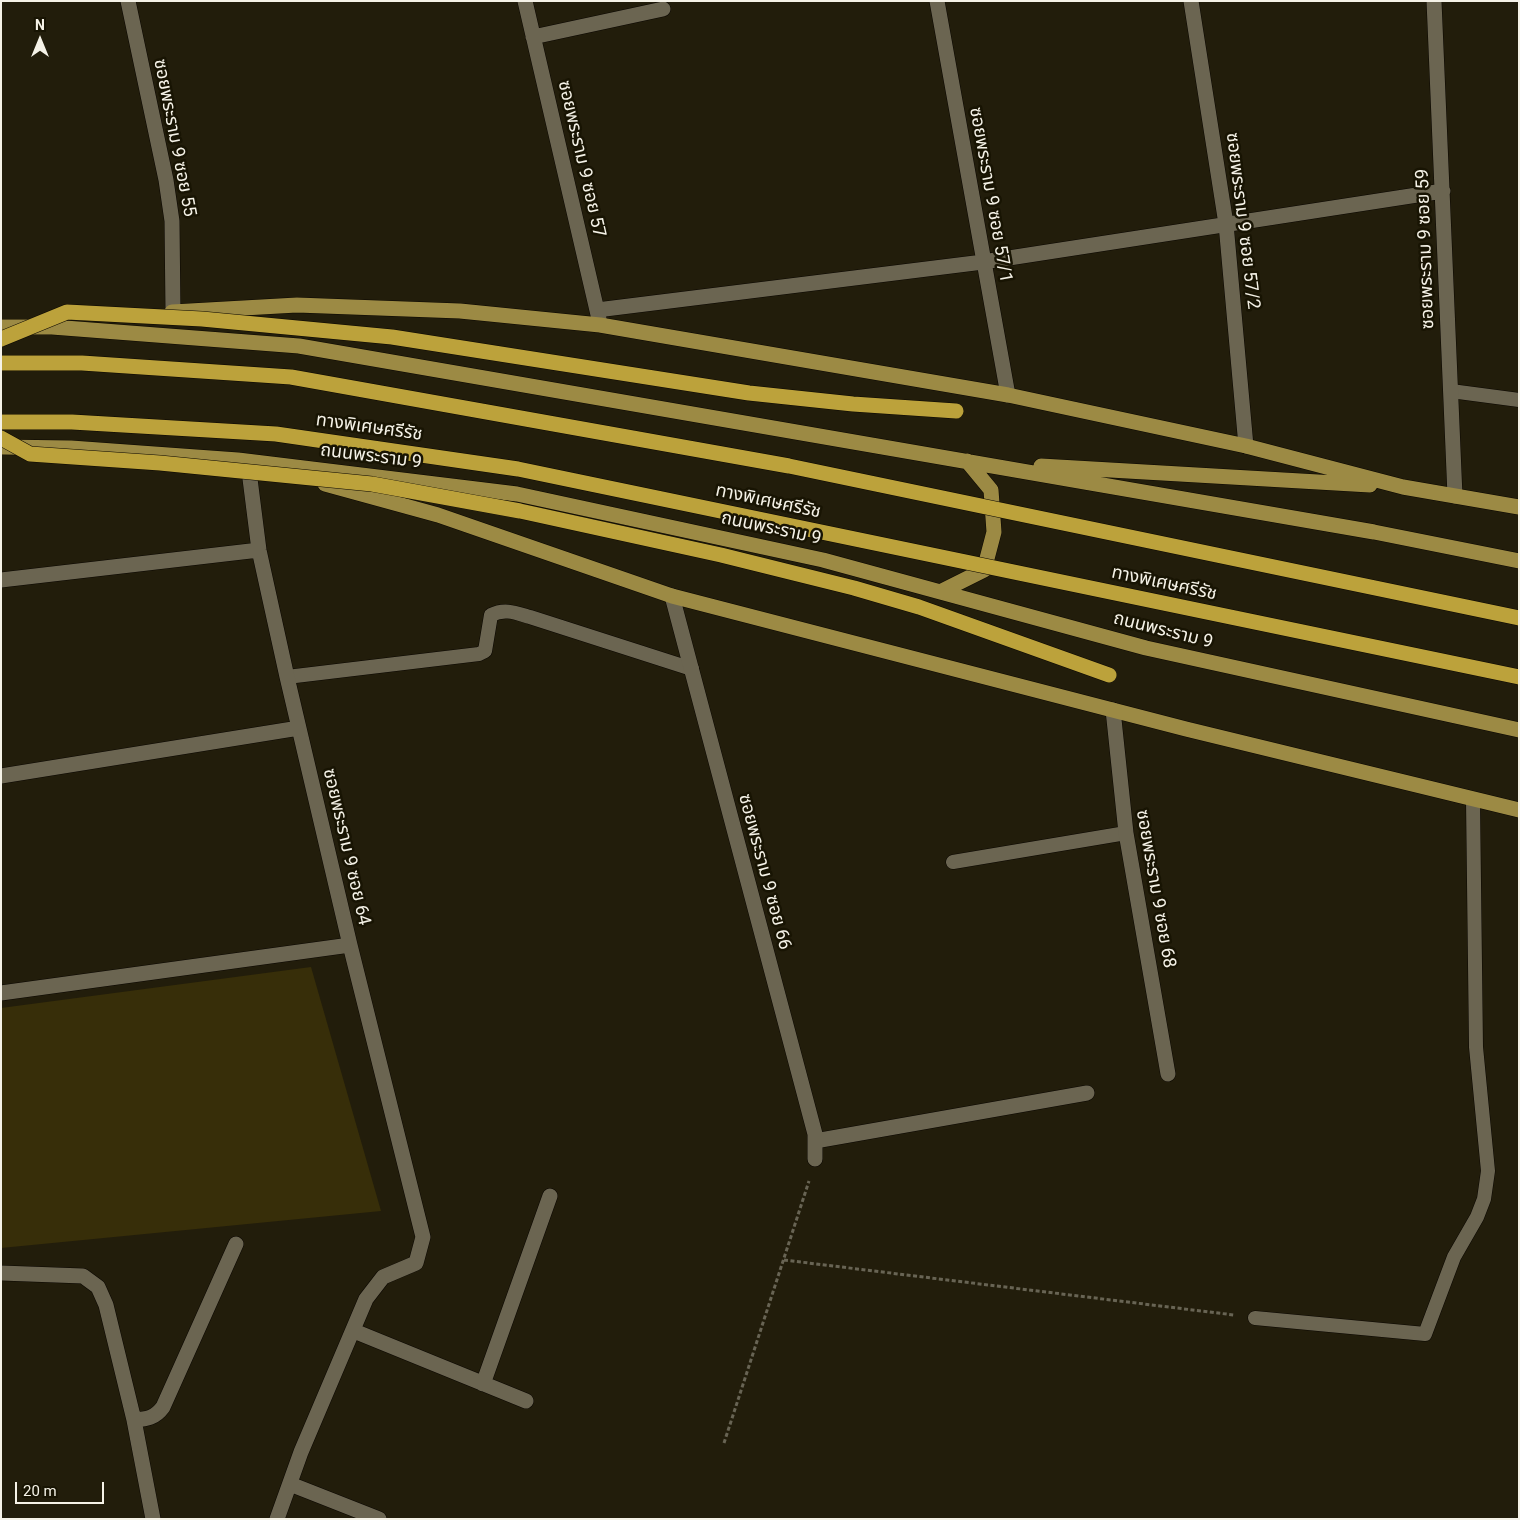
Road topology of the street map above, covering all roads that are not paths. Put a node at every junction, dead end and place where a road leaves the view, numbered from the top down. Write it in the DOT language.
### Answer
graph roads {
  1 [pos="128,1"];
  2 [pos="525,1"];
  3 [pos="937,1"];
  4 [pos="1191,1"];
  5 [pos="1434,1"];
  6 [pos="663,9"];
  7 [pos="533,37"];
  8 [pos="1443,191"];
  9 [pos="1226,224"];
  10 [pos="983,262"];
  11 [pos="597,310"];
  12 [pos="173,312"];
  13 [pos="600,325"];
  14 [pos="1,327"];
  15 [pos="52,327"];
  16 [pos="1,339"];
  17 [pos="1,363"];
  18 [pos="1451,391"];
  19 [pos="1008,395"];
  20 [pos="1519,400"];
  21 [pos="956,410"];
  22 [pos="1,422"];
  23 [pos="1,438"];
  24 [pos="1246,446"];
  25 [pos="1,447"];
  26 [pos="243,461"];
  27 [pos="967,461"];
  28 [pos="1403,487"];
  29 [pos="1455,496"];
  30 [pos="1519,507"];
  31 [pos="259,550"];
  32 [pos="1519,560"];
  33 [pos="1,580"];
  34 [pos="940,592"];
  35 [pos="672,596"];
  36 [pos="1519,618"];
  37 [pos="692,669"];
  38 [pos="1109,675"];
  39 [pos="287,677"];
  40 [pos="1519,677"];
  41 [pos="1112,710"];
  42 [pos="300,728"];
  43 [pos="1519,730"];
  44 [pos="1,776"];
  45 [pos="1473,800"];
  46 [pos="1519,810"];
  47 [pos="1126,833"];
  48 [pos="953,862"];
  49 [pos="350,945"];
  50 [pos="1,993"];
  51 [pos="1168,1074"];
  52 [pos="1086,1093"];
  53 [pos="815,1141"];
  54 [pos="815,1158"];
  55 [pos="550,1196"];
  56 [pos="236,1244"];
  57 [pos="1,1273"];
  58 [pos="1255,1318"];
  59 [pos="354,1330"];
  60 [pos="484,1384"];
  61 [pos="526,1402"];
  62 [pos="134,1420"];
  63 [pos="290,1484"];
  64 [pos="153,1519"];
  65 [pos="277,1519"];
  66 [pos="378,1519"];
  1 -- 12 [label="street, ซอยพระราม 9 ซอย 55"];
  2 -- 7 [label="street, ซอยพระราม 9 ซอย 57"];
  3 -- 10 [label="street, ซอยพระราม 9 ซอย 57/1"];
  4 -- 9 [label="street, ซอยพระราม 9 ซอย 57/2"];
  5 -- 8 [label="street, ซอยพระราม 9 ซอย 59"];
  6 -- 7 [label="street"];
  7 -- 11 [label="street, ซอยพระราม 9 ซอย 57"];
  8 -- 9 [label="street"];
  8 -- 18 [label="street, ซอยพระราม 9 ซอย 59"];
  9 -- 10 [label="street"];
  9 -- 24 [label="street, ซอยพระราม 9 ซอย 57/2"];
  10 -- 11 [label="street"];
  10 -- 19 [label="street, ซอยพระราม 9 ซอย 57/1"];
  11 -- 13 [label="street, ซอยพระราม 9 ซอย 57"];
  12 -- 13 [label="main road"];
  12 -- 15 [label="main road"];
  13 -- 19 [label="main road"];
  14 -- 15 [label="main road"];
  15 -- 27 [label="main road"];
  16 -- 21 [label="highway, bridge"];
  17 -- 36 [label="highway, ทางพิเศษศรีรัช, bridge"];
  18 -- 20 [label="lane"];
  18 -- 29 [label="street, ซอยพระราม 9 ซอย 59"];
  19 -- 24 [label="main road"];
  22 -- 40 [label="highway, ทางพิเศษศรีรัช, bridge"];
  23 -- 38 [label="highway, bridge"];
  24 -- 28 [label="main road"];
  25 -- 26 [label="main road, ถนนพระราม 9"];
  26 -- 31 [label="street, ซอยพระราม 9 ซอย 64"];
  26 -- 34 [label="main road, ถนนพระราม 9"];
  26 -- 35 [label="main road"];
  27 -- 28 [label="main road"];
  27 -- 32 [label="main road"];
  27 -- 34 [label="main road"];
  28 -- 29 [label="main road"];
  29 -- 30 [label="main road"];
  31 -- 33 [label="street"];
  31 -- 39 [label="street, ซอยพระราม 9 ซอย 64"];
  34 -- 43 [label="main road, ถนนพระราม 9"];
  35 -- 37 [label="street, ซอยพระราม 9 ซอย 66"];
  35 -- 41 [label="main road"];
  37 -- 39 [label="lane"];
  37 -- 53 [label="street, ซอยพระราม 9 ซอย 66"];
  39 -- 42 [label="street, ซอยพระราม 9 ซอย 64"];
  41 -- 45 [label="main road"];
  41 -- 47 [label="street, ซอยพระราม 9 ซอย 68"];
  42 -- 44 [label="street"];
  42 -- 49 [label="street, ซอยพระราม 9 ซอย 64"];
  45 -- 46 [label="main road"];
  45 -- 58 [label="lane"];
  47 -- 48 [label="lane"];
  47 -- 51 [label="street, ซอยพระราม 9 ซอย 68"];
  49 -- 50 [label="street"];
  49 -- 59 [label="street, ซอยพระราม 9 ซอย 64"];
  52 -- 53 [label="street"];
  53 -- 54 [label="street, ซอยพระราม 9 ซอย 66"];
  55 -- 60 [label="street"];
  56 -- 62 [label="street"];
  57 -- 62 [label="street"];
  59 -- 60 [label="street"];
  59 -- 63 [label="street"];
  60 -- 61 [label="street"];
  62 -- 64 [label="street"];
  63 -- 65 [label="street"];
  63 -- 66 [label="street"];
}
